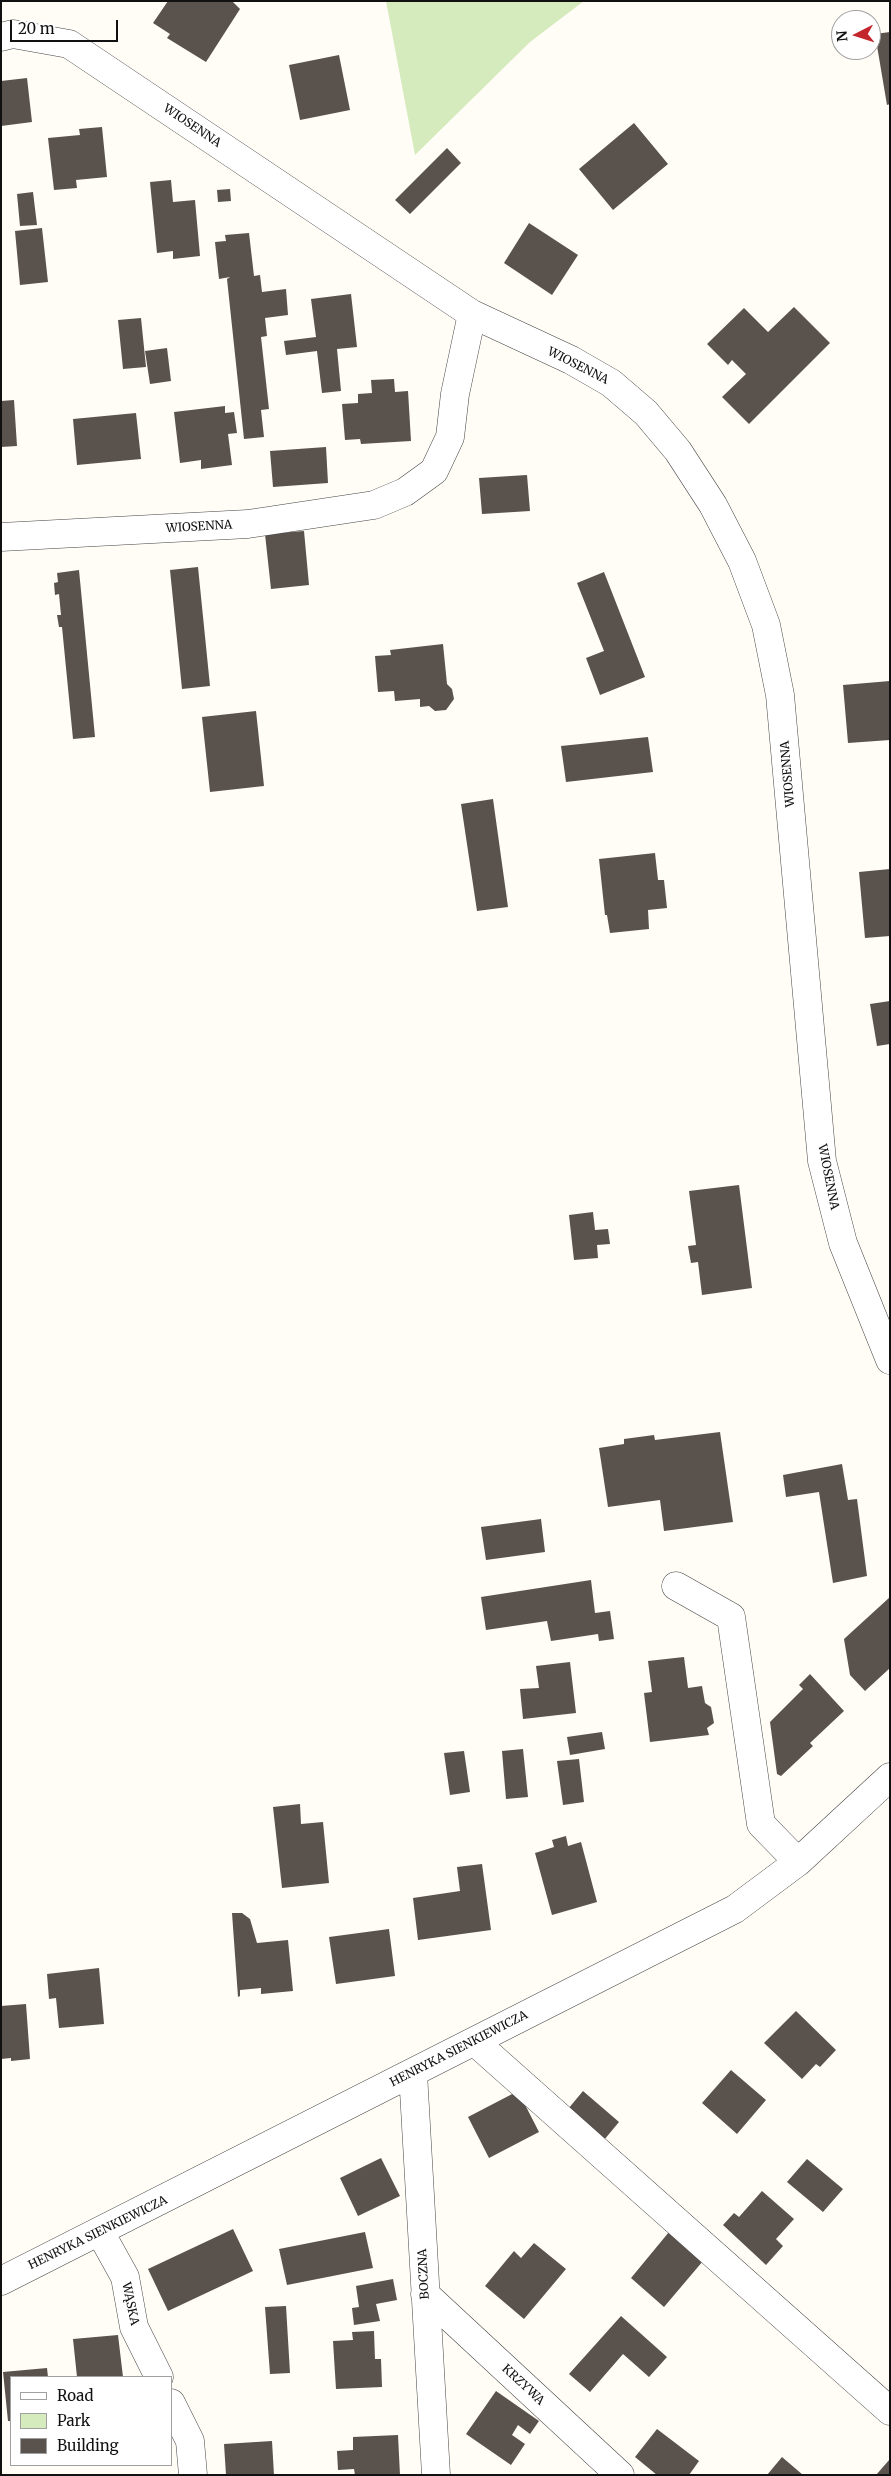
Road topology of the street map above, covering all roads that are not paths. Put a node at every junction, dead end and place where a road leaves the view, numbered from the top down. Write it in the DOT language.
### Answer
graph roads {
  1 [pos="1,37"];
  2 [pos="472,314"];
  3 [pos="1,537"];
  4 [pos="890,1360"];
  5 [pos="676,1586"];
  6 [pos="890,1777"];
  7 [pos="798,1862"];
  8 [pos="475,2042"];
  9 [pos="413,2073"];
  10 [pos="100,2232"];
  11 [pos="1,2281"];
  12 [pos="425,2294"];
  13 [pos="158,2376"];
  14 [pos="172,2405"];
  15 [pos="890,2411"];
  16 [pos="193,2475"];
  17 [pos="436,2475"];
  18 [pos="620,2475"];
  1 -- 2 [label="street, WIOSENNA"];
  2 -- 3 [label="street, WIOSENNA"];
  2 -- 4 [label="street, WIOSENNA"];
  5 -- 7 [label="street"];
  6 -- 7 [label="street, HENRYKA SIENKIEWICZA"];
  7 -- 8 [label="street, HENRYKA SIENKIEWICZA"];
  8 -- 9 [label="street, HENRYKA SIENKIEWICZA"];
  8 -- 15 [label="street"];
  9 -- 10 [label="street, HENRYKA SIENKIEWICZA"];
  9 -- 12 [label="street, BOCZNA"];
  10 -- 11 [label="street, HENRYKA SIENKIEWICZA"];
  10 -- 13 [label="street, WĄSKA"];
  12 -- 17 [label="street, BOCZNA"];
  12 -- 18 [label="street, KRZYWA"];
  14 -- 16 [label="street"];
}
